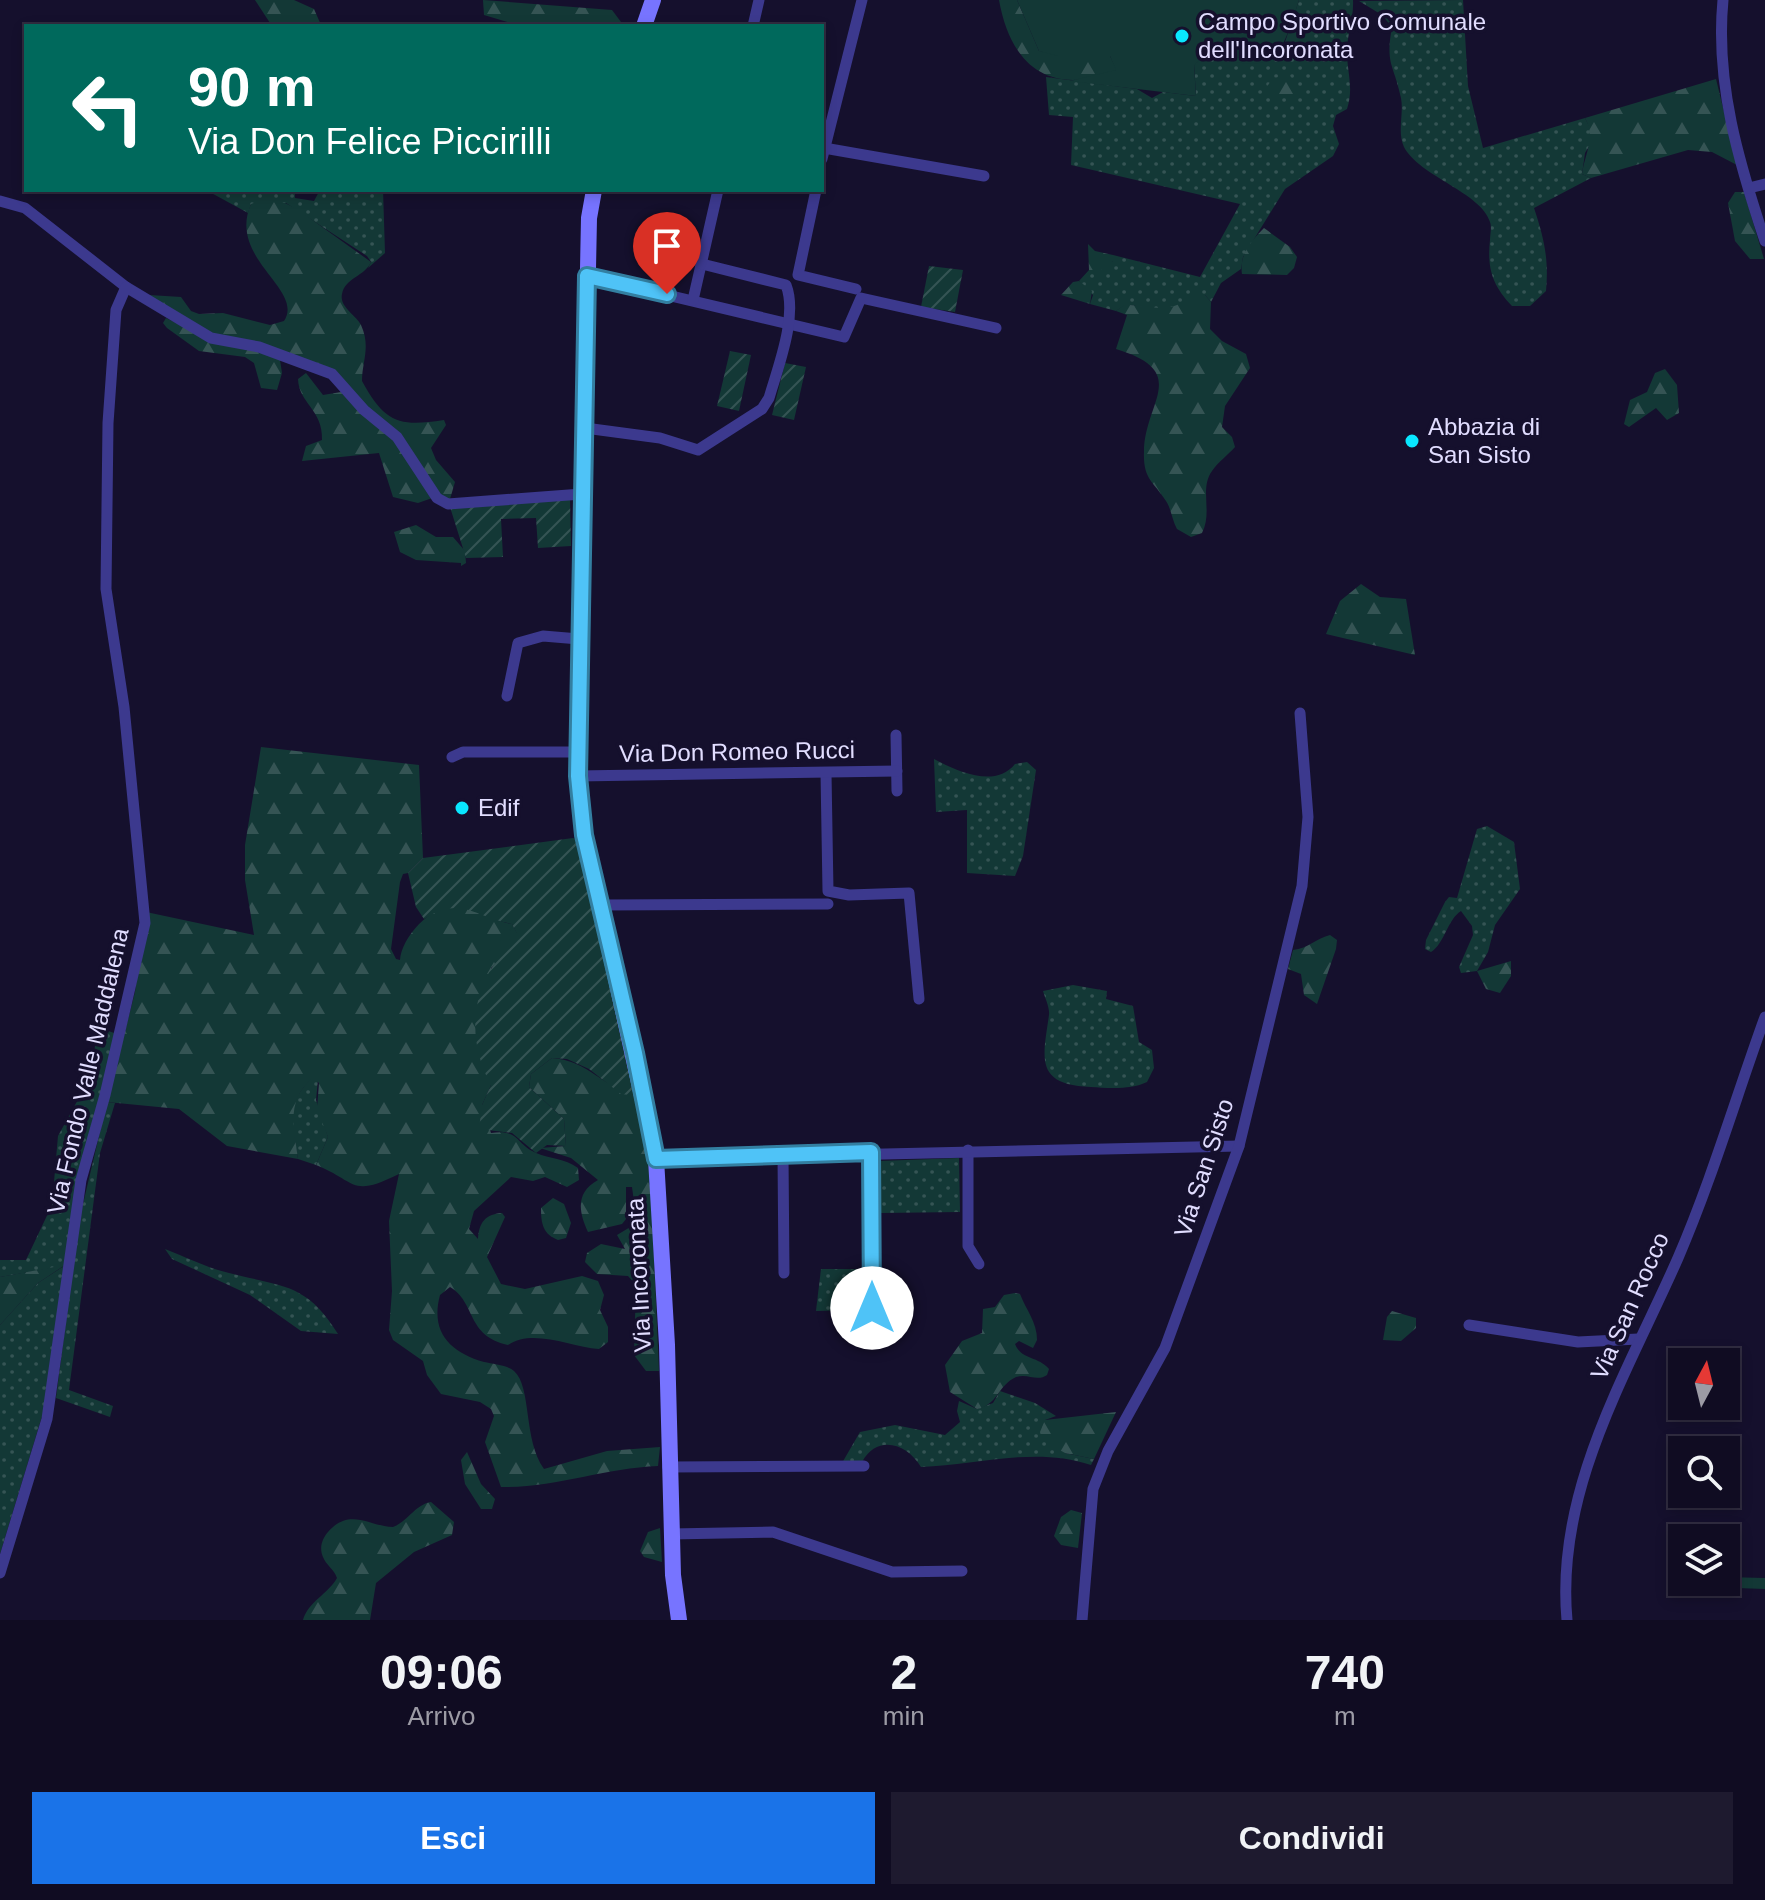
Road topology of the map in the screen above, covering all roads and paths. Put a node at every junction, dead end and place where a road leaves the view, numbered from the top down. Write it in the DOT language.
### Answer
graph roads {
  1 [pos="653,0"];
  2 [pos="759,0"];
  3 [pos="862,0"];
  4 [pos="1723,0"];
  5 [pos="645,24"];
  6 [pos="753,24"];
  7 [pos="824,147"];
  8 [pos="984,176"];
  9 [pos="1765,184"];
  10 [pos="1749,188"];
  11 [pos="594,192"];
  12 [pos="718,192"];
  13 [pos="816,192"];
  14 [pos="0,201"];
  15 [pos="1765,241"];
  16 [pos="702,264"];
  17 [pos="587,276"];
  18 [pos="126,287"];
  19 [pos="856,289"];
  20 [pos="693,300"];
  21 [pos="786,324"];
  22 [pos="996,328"];
  23 [pos="585,428"];
  24 [pos="582,494"];
  25 [pos="579,639"];
  26 [pos="507,696"];
  27 [pos="1300,713"];
  28 [pos="896,735"];
  29 [pos="577,752"];
  30 [pos="452,757"];
  31 [pos="897,771"];
  32 [pos="826,773"];
  33 [pos="578,776"];
  34 [pos="897,791"];
  35 [pos="828,904"];
  36 [pos="601,905"];
  37 [pos="919,999"];
  38 [pos="1765,1017"];
  39 [pos="1239,1146"];
  40 [pos="968,1150"];
  41 [pos="871,1152"];
  42 [pos="783,1155"];
  43 [pos="656,1159"];
  44 [pos="979,1264"];
  45 [pos="784,1273"];
  46 [pos="872,1308"];
  47 [pos="1469,1325"];
  48 [pos="1638,1339"];
  49 [pos="864,1466"];
  50 [pos="668,1467"];
  51 [pos="671,1534"];
  52 [pos="962,1571"];
  53 [pos="0,1573"];
  54 [pos="679,1620"];
  55 [pos="1082,1620"];
  56 [pos="1567,1620"];
  1 -- 5 [label="main road"];
  2 -- 6 [label="street"];
  3 -- 7 [label="street"];
  4 -- 10 [label="street"];
  7 -- 8 [label="street"];
  9 -- 10 [label="street"];
  10 -- 15 [label="street"];
  11 -- 17 [label="main road, Via Incoronata"];
  12 -- 16 [label="street"];
  13 -- 19 [label="street"];
  14 -- 18 [label="street"];
  16 -- 20 [label="street"];
  16 -- 21 [label="street"];
  17 -- 20 [label="street"];
  17 -- 23 [label="main road, Via Incoronata"];
  18 -- 24 [label="street"];
  18 -- 53 [label="street, Via Fondo Valle Maddalena"];
  20 -- 21 [label="street"];
  21 -- 22 [label="street"];
  21 -- 23 [label="street"];
  23 -- 24 [label="main road, Via Incoronata"];
  24 -- 25 [label="main road, Via Incoronata"];
  25 -- 26 [label="street"];
  25 -- 29 [label="main road, Via Incoronata"];
  27 -- 39 [label="street, Via San Sisto"];
  28 -- 31 [label="street"];
  29 -- 30 [label="street"];
  29 -- 33 [label="main road, Via Incoronata"];
  31 -- 32 [label="street, Via Don Romeo Rucci"];
  31 -- 34 [label="street"];
  32 -- 33 [label="street, Via Don Romeo Rucci"];
  32 -- 37 [label="street"];
  33 -- 36 [label="main road, Via Incoronata"];
  35 -- 36 [label="street"];
  36 -- 43 [label="main road, Via Incoronata"];
  38 -- 48 [label="street, Via San Rocco"];
  39 -- 40 [label="street"];
  39 -- 55 [label="street, Via San Sisto"];
  40 -- 41 [label="street"];
  40 -- 44 [label="street"];
  41 -- 42 [label="street"];
  41 -- 46 [label="street"];
  42 -- 43 [label="street"];
  42 -- 45 [label="street"];
  43 -- 50 [label="main road, Via Incoronata"];
  47 -- 48 [label="street"];
  48 -- 56 [label="street, Via San Rocco"];
  49 -- 50 [label="street"];
  50 -- 51 [label="main road, Via Incoronata"];
  51 -- 52 [label="street"];
  51 -- 54 [label="main road, Via Incoronata"];
}
